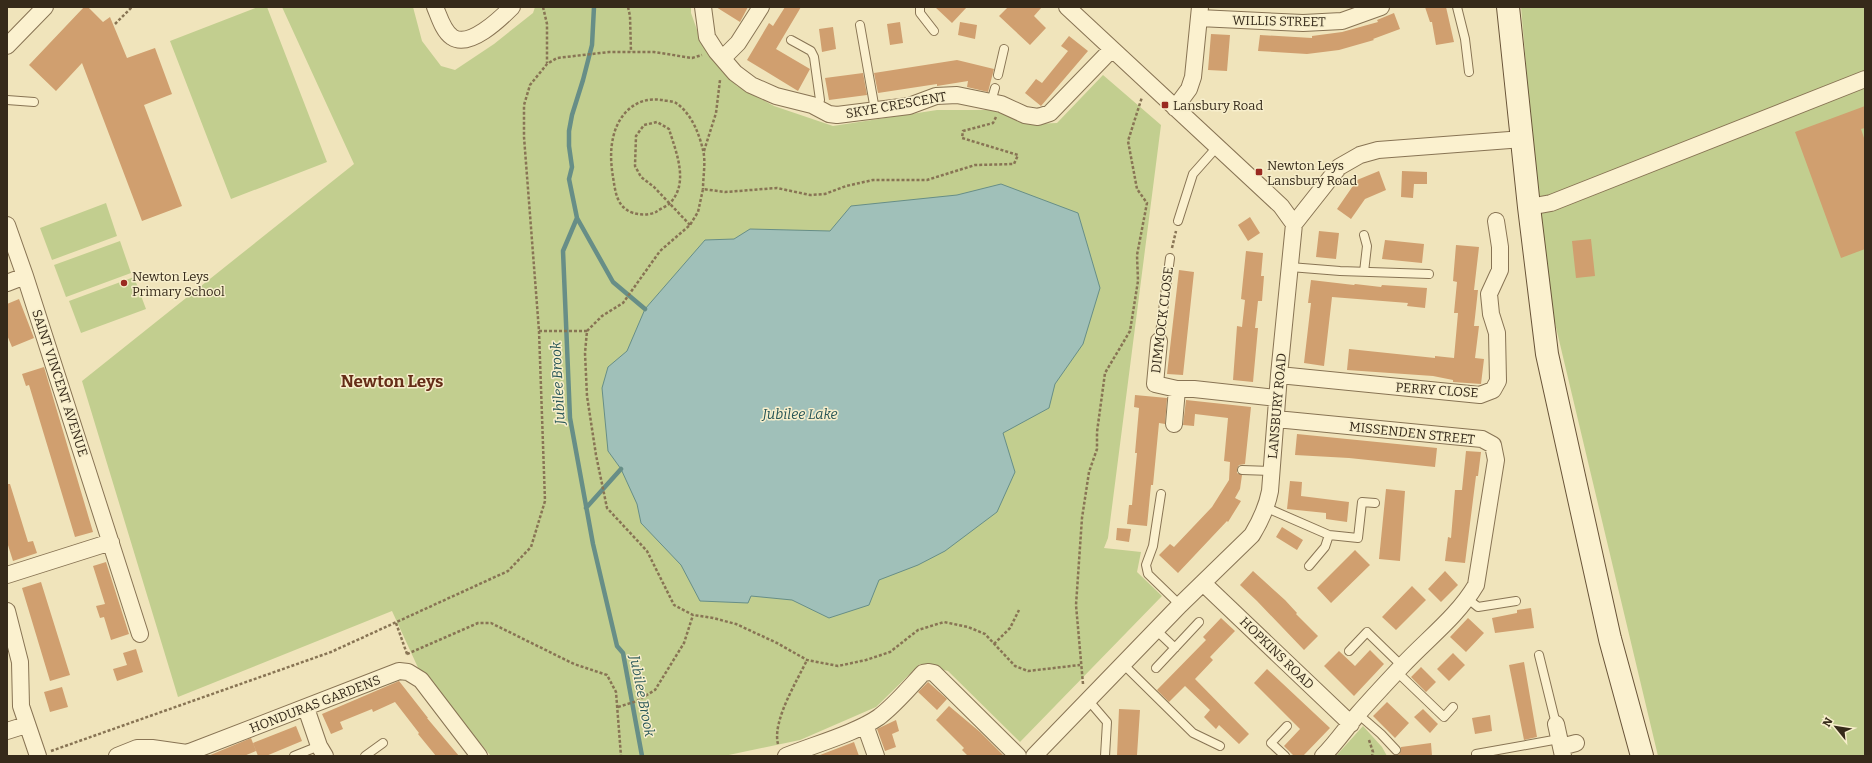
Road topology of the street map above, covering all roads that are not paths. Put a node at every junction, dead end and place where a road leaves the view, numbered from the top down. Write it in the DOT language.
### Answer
graph roads {
  1 [pos="45,7"];
  2 [pos="435,7"];
  3 [pos="512,7"];
  4 [pos="703,7"];
  5 [pos="761,7"];
  6 [pos="920,7"];
  7 [pos="1381,7"];
  8 [pos="1457,7"];
  9 [pos="1508,7"];
  10 [pos="1073,9"];
  11 [pos="1199,13"];
  12 [pos="860,25"];
  13 [pos="934,31"];
  14 [pos="11,36"];
  15 [pos="791,40"];
  16 [pos="1004,49"];
  17 [pos="1112,50"];
  18 [pos="719,54"];
  19 [pos="1469,72"];
  20 [pos="998,75"];
  21 [pos="1865,79"];
  22 [pos="7,102"];
  23 [pos="34,102"];
  24 [pos="816,107"];
  25 [pos="1175,108"];
  26 [pos="875,110"];
  27 [pos="1523,139"];
  28 [pos="1217,147"];
  29 [pos="1529,207"];
  30 [pos="1496,220"];
  31 [pos="1178,221"];
  32 [pos="1294,224"];
  33 [pos="7,225"];
  34 [pos="1364,235"];
  35 [pos="1170,258"];
  36 [pos="1290,267"];
  37 [pos="1364,272"];
  38 [pos="1429,274"];
  39 [pos="25,276"];
  40 [pos="7,283"];
  41 [pos="1159,341"];
  42 [pos="1279,375"];
  43 [pos="1177,389"];
  44 [pos="1277,398"];
  45 [pos="1276,419"];
  46 [pos="1174,424"];
  47 [pos="1242,470"];
  48 [pos="1272,471"];
  49 [pos="1161,494"];
  50 [pos="1375,503"];
  51 [pos="1266,508"];
  52 [pos="1330,535"];
  53 [pos="110,542"];
  54 [pos="1309,566"];
  55 [pos="7,576"];
  56 [pos="1203,582"];
  57 [pos="1468,599"];
  58 [pos="1516,601"];
  59 [pos="1180,605"];
  60 [pos="7,611"];
  61 [pos="1199,622"];
  62 [pos="1156,630"];
  63 [pos="140,634"];
  64 [pos="1175,648"];
  65 [pos="1349,651"];
  66 [pos="1539,655"];
  67 [pos="1124,665"];
  68 [pos="1156,668"];
  69 [pos="1400,669"];
  70 [pos="1088,701"];
  71 [pos="1453,707"];
  72 [pos="306,708"];
  73 [pos="1354,719"];
  74 [pos="26,725"];
  75 [pos="865,725"];
  76 [pos="1287,726"];
  77 [pos="7,732"];
  78 [pos="1563,742"];
  79 [pos="383,743"];
  80 [pos="1220,746"];
  81 [pos="1396,750"];
  82 [pos="322,751"];
  83 [pos="782,753"];
  84 [pos="188,754"];
  85 [pos="1476,754"];
  86 [pos="38,756"];
  87 [pos="117,756"];
  88 [pos="294,756"];
  89 [pos="365,756"];
  90 [pos="478,756"];
  91 [pos="876,756"];
  92 [pos="1018,756"];
  93 [pos="1034,756"];
  94 [pos="1105,756"];
  95 [pos="1284,756"];
  96 [pos="1323,756"];
  97 [pos="1642,756"];
  1 -- 14 [label="street"];
  2 -- 3 [label="street"];
  4 -- 18 [label="street, SKYE CRESCENT"];
  5 -- 18 [label="street"];
  6 -- 13 [label="lane"];
  7 -- 11 [label="street, WILLIS STREET"];
  8 -- 19 [label="lane"];
  9 -- 27 [label="street"];
  10 -- 17 [label="street"];
  11 -- 25 [label="street, WILLIS STREET"];
  12 -- 26 [label="lane"];
  15 -- 24 [label="lane"];
  16 -- 20 [label="lane"];
  17 -- 25 [label="street"];
  17 -- 26 [label="street, SKYE CRESCENT"];
  18 -- 24 [label="street, SKYE CRESCENT"];
  21 -- 29 [label="street"];
  22 -- 23 [label="lane"];
  24 -- 26 [label="street, SKYE CRESCENT"];
  25 -- 28 [label="street"];
  27 -- 29 [label="street"];
  27 -- 32 [label="street"];
  28 -- 31 [label="lane"];
  28 -- 32 [label="street"];
  29 -- 97 [label="street"];
  30 -- 42 [label="street, PERRY CLOSE"];
  32 -- 36 [label="street, LANSBURY ROAD"];
  33 -- 39 [label="street, SAINT VINCENT AVENUE"];
  34 -- 37 [label="lane"];
  35 -- 41 [label="lane, DIMMOCK CLOSE"];
  36 -- 37 [label="lane"];
  36 -- 42 [label="street, LANSBURY ROAD"];
  37 -- 38 [label="lane"];
  39 -- 40 [label="street"];
  39 -- 53 [label="street, SAINT VINCENT AVENUE"];
  41 -- 43 [label="street, DIMMOCK CLOSE"];
  42 -- 44 [label="street, LANSBURY ROAD"];
  43 -- 44 [label="street, DIMMOCK CLOSE"];
  43 -- 46 [label="street"];
  44 -- 45 [label="street, LANSBURY ROAD"];
  45 -- 48 [label="street, LANSBURY ROAD"];
  45 -- 57 [label="street, MISSENDEN STREET"];
  47 -- 48 [label="lane"];
  48 -- 51 [label="street, LANSBURY ROAD"];
  49 -- 59 [label="lane"];
  50 -- 52 [label="lane"];
  51 -- 52 [label="lane"];
  51 -- 56 [label="street, LANSBURY ROAD"];
  52 -- 54 [label="lane"];
  53 -- 55 [label="street"];
  53 -- 63 [label="street, SAINT VINCENT AVENUE"];
  56 -- 59 [label="street, LANSBURY ROAD"];
  56 -- 73 [label="street, HOPKINS ROAD"];
  57 -- 58 [label="lane"];
  57 -- 69 [label="street, MISSENDEN STREET"];
  59 -- 62 [label="street, LANSBURY ROAD"];
  60 -- 74 [label="street"];
  61 -- 64 [label="lane"];
  62 -- 64 [label="lane"];
  62 -- 67 [label="street, LANSBURY ROAD"];
  64 -- 68 [label="lane"];
  65 -- 69 [label="lane"];
  66 -- 78 [label="lane"];
  67 -- 70 [label="street, LANSBURY ROAD"];
  67 -- 80 [label="lane"];
  69 -- 71 [label="lane"];
  69 -- 73 [label="street, MISSENDEN STREET"];
  70 -- 93 [label="street, LANSBURY ROAD"];
  70 -- 94 [label="lane"];
  72 -- 82 [label="street"];
  72 -- 84 [label="street, HONDURAS GARDENS"];
  72 -- 90 [label="street, HONDURAS GARDENS"];
  73 -- 81 [label="lane"];
  73 -- 96 [label="street, MISSENDEN STREET"];
  74 -- 77 [label="street"];
  74 -- 86 [label="street"];
  75 -- 83 [label="street"];
  75 -- 91 [label="street"];
  75 -- 92 [label="street"];
  76 -- 95 [label="lane"];
  78 -- 85 [label="lane"];
  79 -- 89 [label="lane"];
  82 -- 88 [label="lane"];
  84 -- 87 [label="street, HONDURAS GARDENS"];
}
